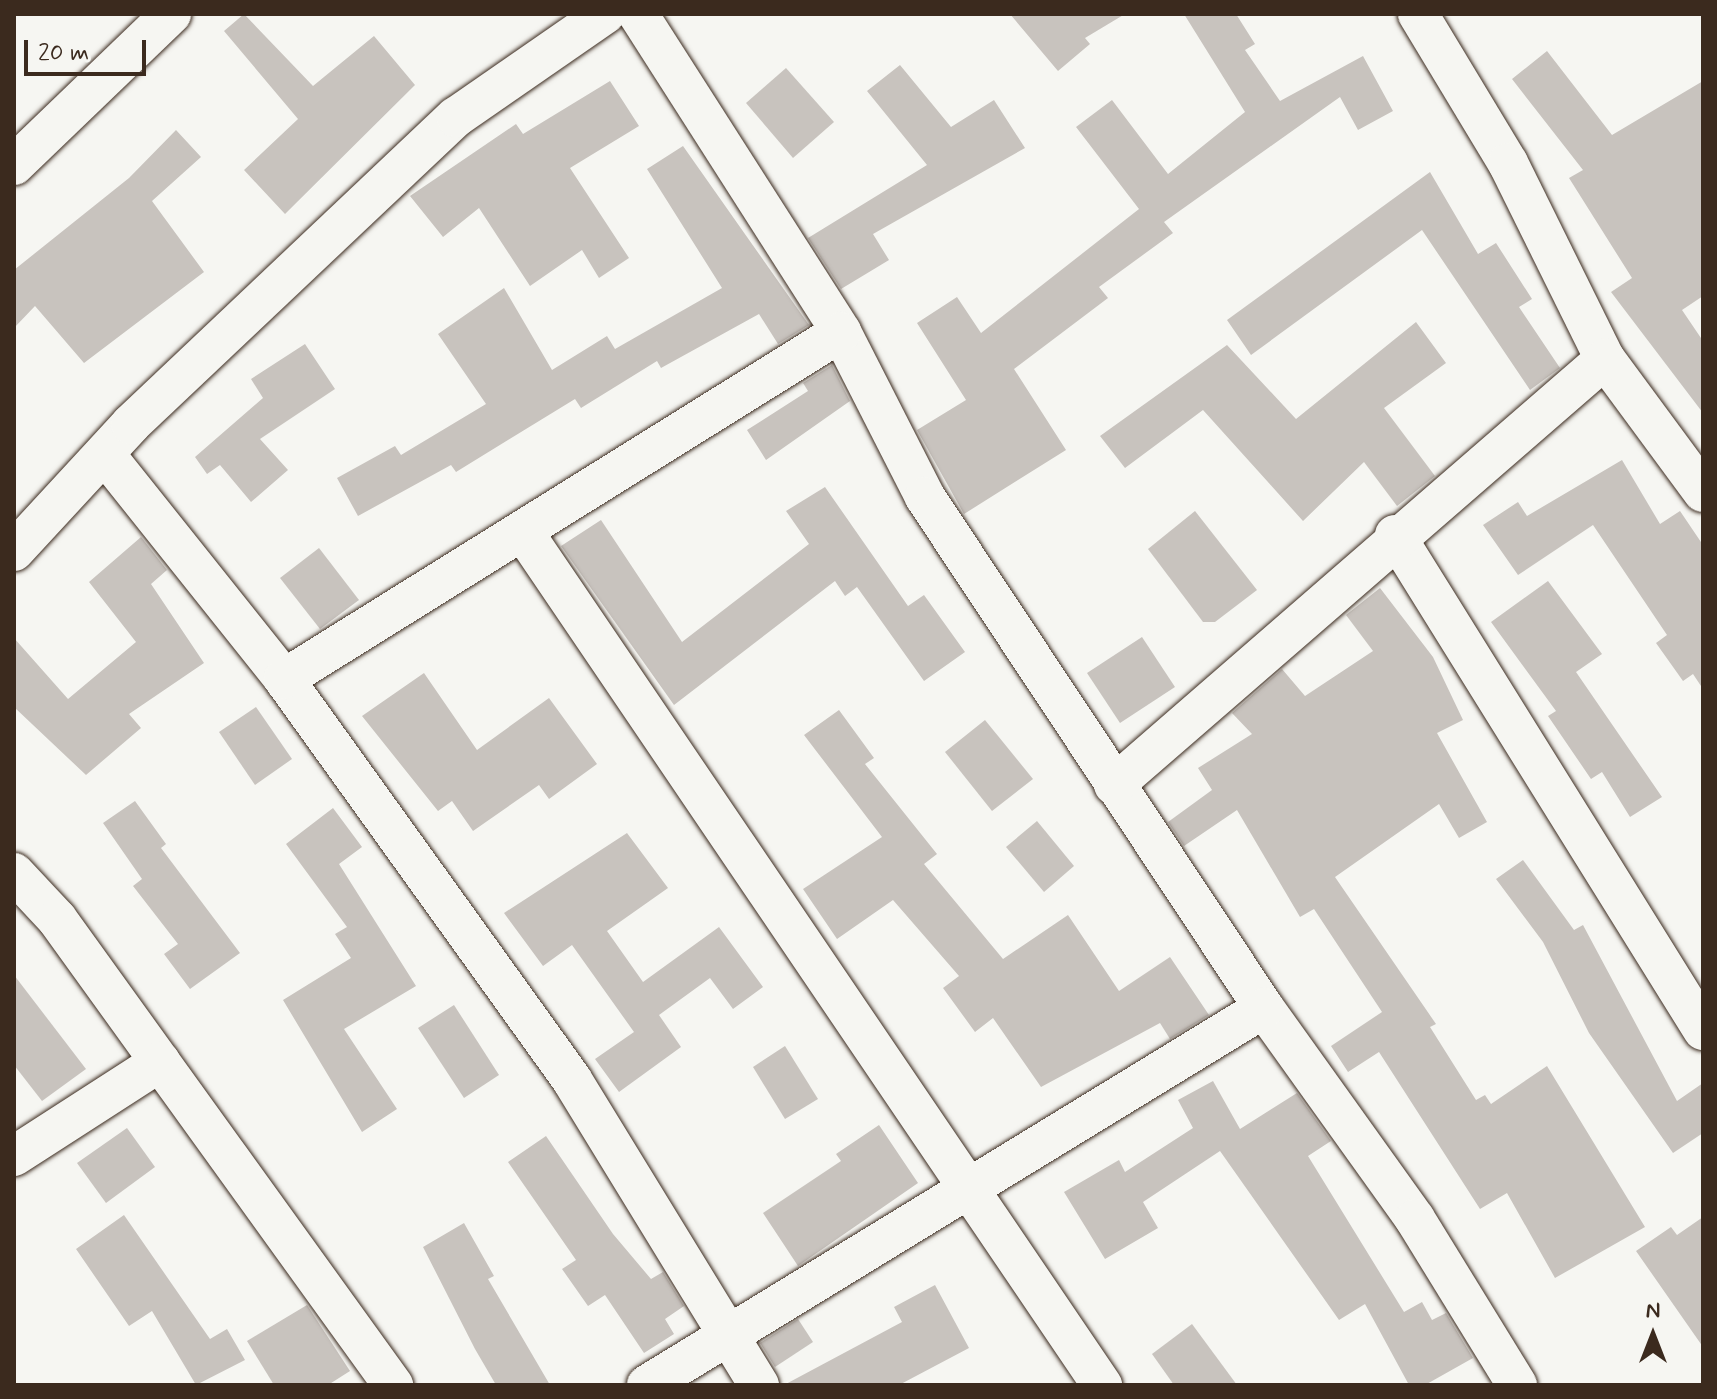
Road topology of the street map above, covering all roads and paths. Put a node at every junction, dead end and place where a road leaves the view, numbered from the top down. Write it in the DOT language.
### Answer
graph roads {
  1 [pos="171,14"];
  2 [pos="605,14"];
  3 [pos="638,14"];
  4 [pos="1418,14"];
  5 [pos="14,165"];
  6 [pos="841,332"];
  7 [pos="1605,359"];
  8 [pos="107,457"];
  9 [pos="1703,492"];
  10 [pos="524,533"];
  11 [pos="1395,535"];
  12 [pos="14,551"];
  13 [pos="284,679"];
  14 [pos="1114,785"];
  15 [pos="14,873"];
  16 [pos="1264,1008"];
  17 [pos="1703,1030"];
  18 [pos="160,1062"];
  19 [pos="14,1156"];
  20 [pos="969,1190"];
  21 [pos="732,1335"];
  22 [pos="393,1385"];
  23 [pos="647,1385"];
  24 [pos="759,1385"];
  25 [pos="1102,1385"];
  26 [pos="1517,1385"];
  1 -- 5 [label="street"];
  2 -- 8 [label="street"];
  3 -- 6 [label="street"];
  4 -- 7 [label="street"];
  6 -- 10 [label="street"];
  6 -- 14 [label="street"];
  7 -- 9 [label="street"];
  7 -- 11 [label="street"];
  8 -- 12 [label="street"];
  8 -- 13 [label="street"];
  10 -- 13 [label="street"];
  10 -- 20 [label="street"];
  11 -- 14 [label="street"];
  11 -- 17 [label="street"];
  13 -- 21 [label="street"];
  14 -- 16 [label="street"];
  15 -- 18 [label="street"];
  16 -- 20 [label="street"];
  16 -- 26 [label="street"];
  18 -- 19 [label="street"];
  18 -- 22 [label="street"];
  20 -- 21 [label="street"];
  20 -- 25 [label="street"];
  21 -- 23 [label="street"];
  21 -- 24 [label="street"];
}
